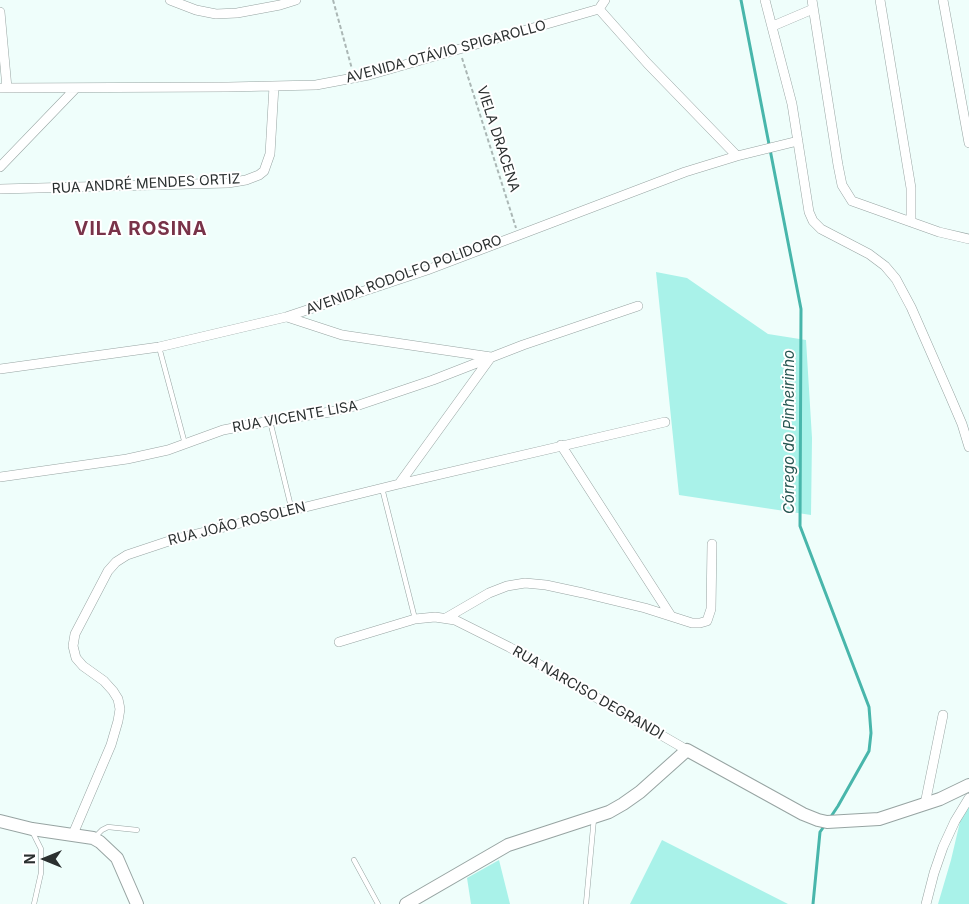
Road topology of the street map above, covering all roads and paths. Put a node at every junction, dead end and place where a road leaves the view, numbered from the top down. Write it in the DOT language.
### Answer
graph roads {
  1 [pos="170,0"];
  2 [pos="296,0"];
  3 [pos="332,0"];
  4 [pos="605,0"];
  5 [pos="765,0"];
  6 [pos="880,0"];
  7 [pos="943,0"];
  8 [pos="812,5"];
  9 [pos="600,9"];
  10 [pos="0,12"];
  11 [pos="773,26"];
  12 [pos="459,50"];
  13 [pos="355,79"];
  14 [pos="274,86"];
  15 [pos="4,88"];
  16 [pos="76,88"];
  17 [pos="798,141"];
  18 [pos="969,143"];
  19 [pos="737,156"];
  20 [pos="0,167"];
  21 [pos="0,189"];
  22 [pos="911,222"];
  23 [pos="518,235"];
  24 [pos="969,239"];
  25 [pos="638,306"];
  26 [pos="286,317"];
  27 [pos="159,347"];
  28 [pos="491,357"];
  29 [pos="0,369"];
  30 [pos="270,421"];
  31 [pos="665,422"];
  32 [pos="185,444"];
  33 [pos="561,445"];
  34 [pos="969,447"];
  35 [pos="0,477"];
  36 [pos="399,484"];
  37 [pos="382,488"];
  38 [pos="292,511"];
  39 [pos="712,544"];
  40 [pos="671,616"];
  41 [pos="446,618"];
  42 [pos="415,619"];
  43 [pos="338,642"];
  44 [pos="943,715"];
  45 [pos="687,750"];
  46 [pos="969,785"];
  47 [pos="969,798"];
  48 [pos="926,804"];
  49 [pos="594,817"];
  50 [pos="0,821"];
  51 [pos="32,829"];
  52 [pos="137,830"];
  53 [pos="73,834"];
  54 [pos="93,838"];
  55 [pos="354,860"];
  56 [pos="34,904"];
  57 [pos="138,904"];
  58 [pos="378,904"];
  59 [pos="406,904"];
  60 [pos="586,904"];
  61 [pos="926,904"];
  1 -- 2 [label="street"];
  3 -- 13 [label="path"];
  4 -- 9 [label="street"];
  5 -- 11 [label="street"];
  6 -- 22 [label="street"];
  7 -- 18 [label="street"];
  8 -- 11 [label="street"];
  8 -- 22 [label="street"];
  9 -- 12 [label="street, AVENIDA OTÁVIO SPIGAROLLO"];
  9 -- 19 [label="street"];
  10 -- 15 [label="street"];
  11 -- 17 [label="street"];
  12 -- 13 [label="street, AVENIDA OTÁVIO SPIGAROLLO"];
  12 -- 23 [label="path, VIELA DRACENA"];
  13 -- 14 [label="street, AVENIDA OTÁVIO SPIGAROLLO"];
  14 -- 16 [label="street, AVENIDA OTÁVIO SPIGAROLLO"];
  14 -- 21 [label="street, RUA ANDRÉ MENDES ORTIZ"];
  15 -- 16 [label="street, AVENIDA OTÁVIO SPIGAROLLO"];
  16 -- 20 [label="street"];
  17 -- 19 [label="street, AVENIDA RODOLFO POLIDORO"];
  17 -- 34 [label="street"];
  19 -- 23 [label="street, AVENIDA RODOLFO POLIDORO"];
  22 -- 24 [label="street"];
  23 -- 26 [label="street, AVENIDA RODOLFO POLIDORO"];
  25 -- 28 [label="street, RUA VICENTE LISA"];
  26 -- 27 [label="street, AVENIDA RODOLFO POLIDORO"];
  26 -- 28 [label="street"];
  27 -- 29 [label="street, AVENIDA RODOLFO POLIDORO"];
  27 -- 32 [label="lane"];
  28 -- 30 [label="street, RUA VICENTE LISA"];
  28 -- 36 [label="street"];
  30 -- 32 [label="street, RUA VICENTE LISA"];
  30 -- 38 [label="lane"];
  31 -- 33 [label="street, RUA JOÃO ROSOLEN"];
  32 -- 35 [label="street, RUA VICENTE LISA"];
  33 -- 36 [label="street, RUA JOÃO ROSOLEN"];
  33 -- 40 [label="street"];
  36 -- 37 [label="street, RUA JOÃO ROSOLEN"];
  37 -- 38 [label="street, RUA JOÃO ROSOLEN"];
  37 -- 42 [label="lane"];
  38 -- 53 [label="street, RUA JOÃO ROSOLEN"];
  39 -- 40 [label="street"];
  40 -- 41 [label="street"];
  41 -- 42 [label="street, RUA NARCISO DEGRANDI"];
  41 -- 45 [label="street, RUA NARCISO DEGRANDI"];
  42 -- 43 [label="street, RUA NARCISO DEGRANDI"];
  44 -- 48 [label="street"];
  45 -- 48 [label="main road, RUA NARCISO DEGRANDI"];
  45 -- 49 [label="main road"];
  46 -- 48 [label="main road"];
  47 -- 61 [label="street"];
  49 -- 59 [label="main road"];
  49 -- 60 [label="lane"];
  50 -- 51 [label="main road"];
  51 -- 53 [label="main road"];
  51 -- 56 [label="lane"];
  52 -- 54 [label="lane"];
  53 -- 54 [label="main road"];
  54 -- 57 [label="main road"];
  55 -- 58 [label="lane"];
}
